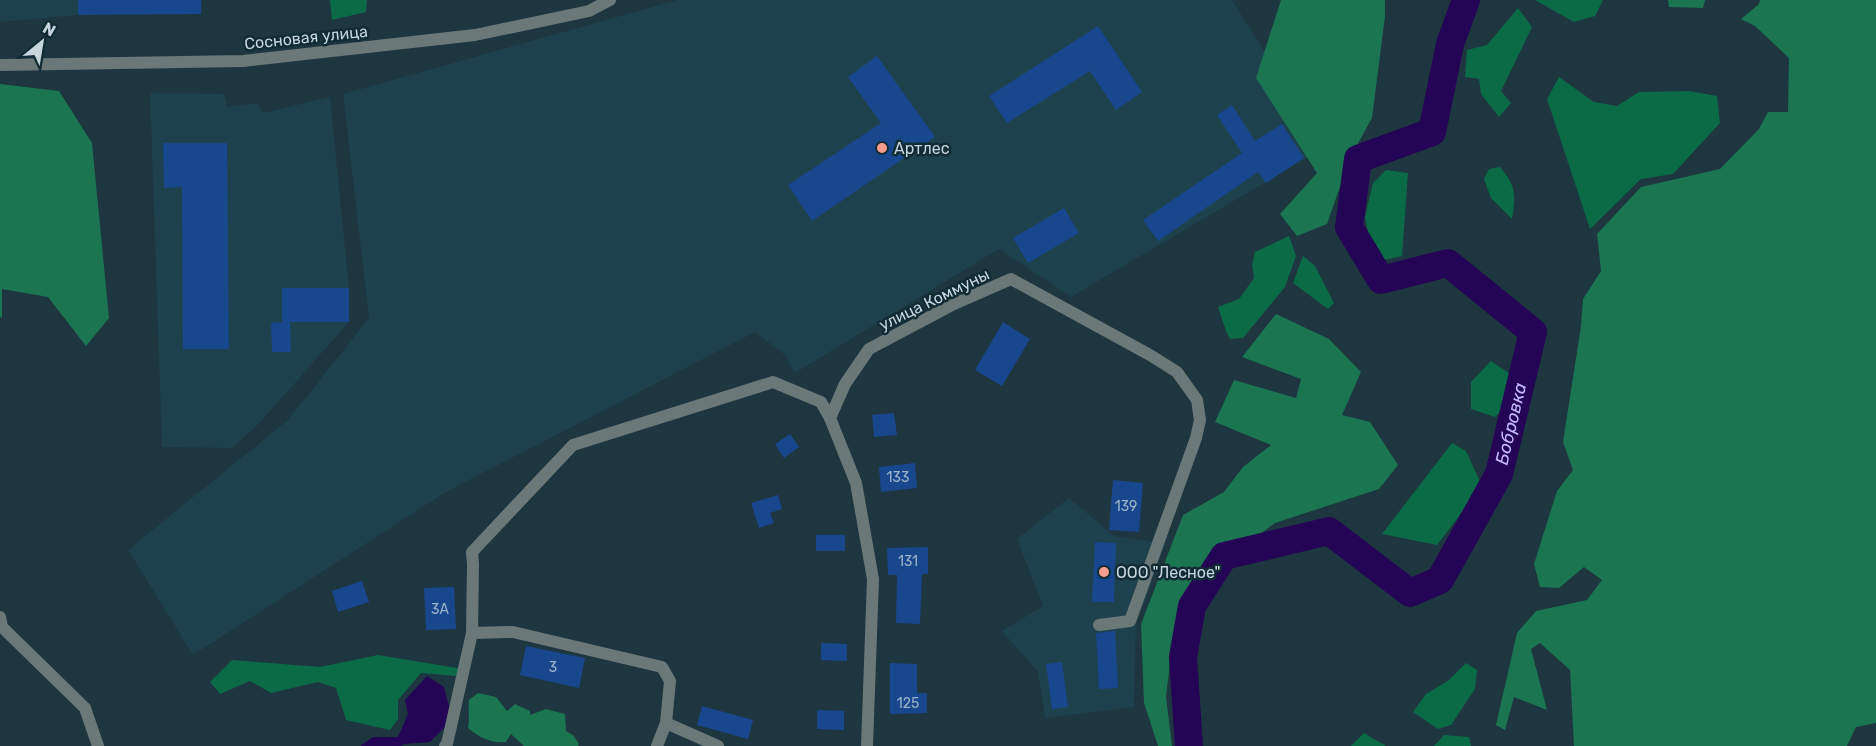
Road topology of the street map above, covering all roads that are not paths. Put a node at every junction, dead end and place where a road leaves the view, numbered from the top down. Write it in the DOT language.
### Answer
graph roads {
  1 [pos="610,0"];
  2 [pos="0,65"];
  3 [pos="830,418"];
  4 [pos="0,616"];
  5 [pos="1099,625"];
  6 [pos="472,633"];
  7 [pos="666,723"];
  8 [pos="98,746"];
  9 [pos="445,746"];
  10 [pos="657,746"];
  11 [pos="718,746"];
  12 [pos="867,746"];
  1 -- 2 [label="street, Сосновая улица"];
  3 -- 5 [label="street, улица Коммуны"];
  3 -- 6 [label="street"];
  3 -- 12 [label="street"];
  4 -- 8 [label="street"];
  6 -- 7 [label="street"];
  6 -- 9 [label="street"];
  7 -- 10 [label="street"];
  7 -- 11 [label="street"];
}
